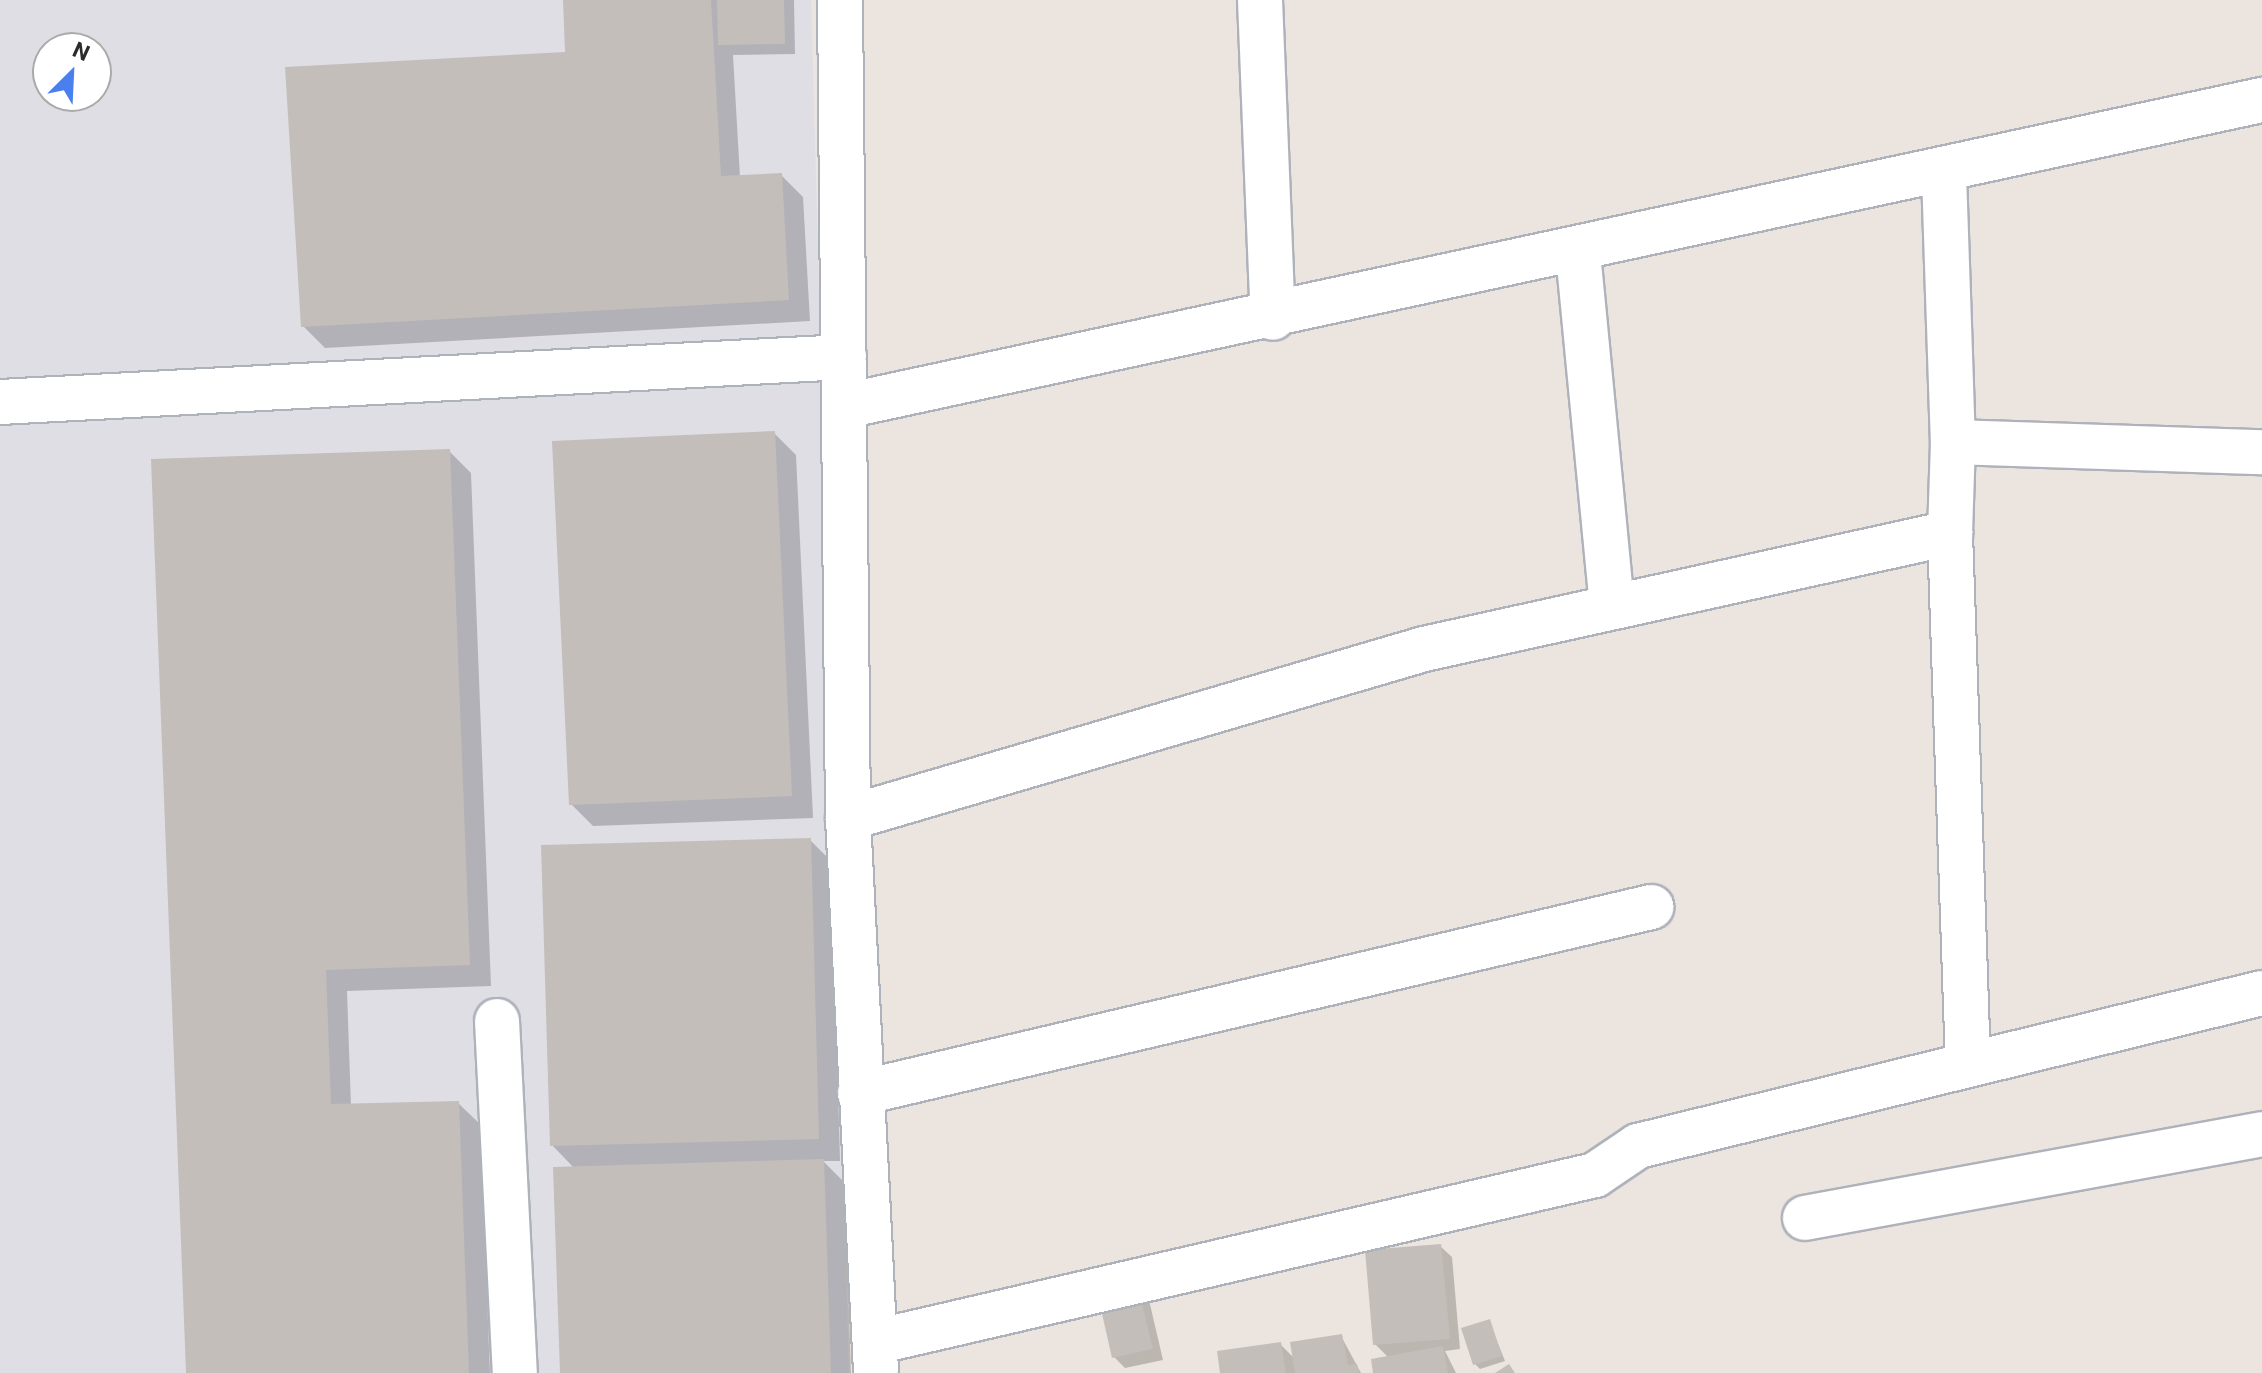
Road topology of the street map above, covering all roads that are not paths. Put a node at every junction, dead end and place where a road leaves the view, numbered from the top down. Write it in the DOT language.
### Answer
graph roads {
  1 [pos="840,0"];
  2 [pos="1260,0"];
  3 [pos="2262,100"];
  4 [pos="1944,174"];
  5 [pos="1578,253"];
  6 [pos="1273,318"];
  7 [pos="844,357"];
  8 [pos="0,402"];
  9 [pos="845,406"];
  10 [pos="1953,442"];
  11 [pos="2262,452"];
  12 [pos="1950,533"];
  13 [pos="1612,606"];
  14 [pos="848,818"];
  15 [pos="1651,907"];
  16 [pos="2262,993"];
  17 [pos="497,1021"];
  18 [pos="1968,1064"];
  19 [pos="860,1093"];
  20 [pos="2262,1134"];
  21 [pos="1805,1218"];
  22 [pos="876,1358"];
  23 [pos="515,1373"];
  1 -- 7 [label="street"];
  2 -- 6 [label="street"];
  3 -- 4 [label="street"];
  4 -- 5 [label="street"];
  4 -- 10 [label="street"];
  5 -- 6 [label="street"];
  5 -- 13 [label="street"];
  6 -- 9 [label="street"];
  7 -- 8 [label="street"];
  7 -- 9 [label="street"];
  9 -- 14 [label="street"];
  10 -- 11 [label="street"];
  10 -- 12 [label="street"];
  12 -- 13 [label="street"];
  12 -- 18 [label="street"];
  13 -- 14 [label="street"];
  14 -- 19 [label="street"];
  15 -- 19 [label="street"];
  16 -- 18 [label="street"];
  17 -- 23 [label="street"];
  18 -- 22 [label="street"];
  19 -- 22 [label="street"];
  20 -- 21 [label="street"];
}
